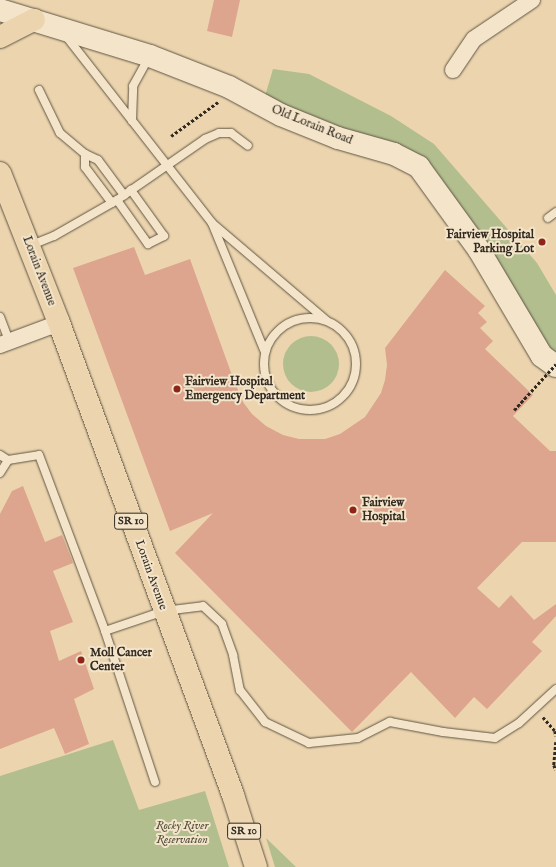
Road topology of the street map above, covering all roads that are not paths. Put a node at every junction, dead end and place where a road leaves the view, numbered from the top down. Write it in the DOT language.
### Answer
graph roads {
  1 [pos="532,0"];
  2 [pos="0,10"];
  3 [pos="34,20"];
  4 [pos="60,28"];
  5 [pos="0,37"];
  6 [pos="150,56"];
  7 [pos="453,70"];
  8 [pos="39,90"];
  9 [pos="132,121"];
  10 [pos="248,146"];
  11 [pos="85,154"];
  12 [pos="166,165"];
  13 [pos="0,173"];
  14 [pos="121,197"];
  15 [pos="556,212"];
  16 [pos="548,218"];
  17 [pos="212,223"];
  18 [pos="29,246"];
  19 [pos="0,317"];
  20 [pos="326,320"];
  21 [pos="59,323"];
  22 [pos="5,343"];
  23 [pos="266,352"];
  24 [pos="556,365"];
  25 [pos="0,455"];
  26 [pos="8,460"];
  27 [pos="0,473"];
  28 [pos="164,611"];
  29 [pos="105,631"];
  30 [pos="556,689"];
  31 [pos="155,782"];
  32 [pos="256,867"];
  1 -- 7 [label="street"];
  2 -- 3 [label="street, Old Lorain Road"];
  3 -- 4 [label="street, Old Lorain Road"];
  3 -- 5 [label="main road"];
  4 -- 6 [label="street, Old Lorain Road"];
  4 -- 9 [label="lane"];
  6 -- 9 [label="lane"];
  6 -- 24 [label="street, Old Lorain Road"];
  8 -- 11 [label="lane"];
  9 -- 12 [label="lane"];
  10 -- 12 [label="lane"];
  11 -- 14 [label="lane"];
  11 -- 14 [label="lane"];
  12 -- 14 [label="lane"];
  12 -- 17 [label="lane"];
  13 -- 18 [label="main road, Lorain Avenue / SR 10"];
  14 -- 14 [label="lane"];
  14 -- 18 [label="lane"];
  15 -- 16 [label="lane"];
  17 -- 20 [label="lane"];
  17 -- 23 [label="lane"];
  18 -- 21 [label="main road, Lorain Avenue / SR 10"];
  19 -- 22 [label="lane"];
  20 -- 23 [label="lane"];
  20 -- 23 [label="lane"];
  21 -- 22 [label="street"];
  21 -- 28 [label="main road, Lorain Avenue / SR 10"];
  25 -- 26 [label="lane"];
  26 -- 27 [label="lane"];
  26 -- 29 [label="lane"];
  28 -- 29 [label="lane"];
  28 -- 30 [label="lane"];
  28 -- 32 [label="main road, Lorain Avenue / SR 10"];
  29 -- 31 [label="lane"];
}
